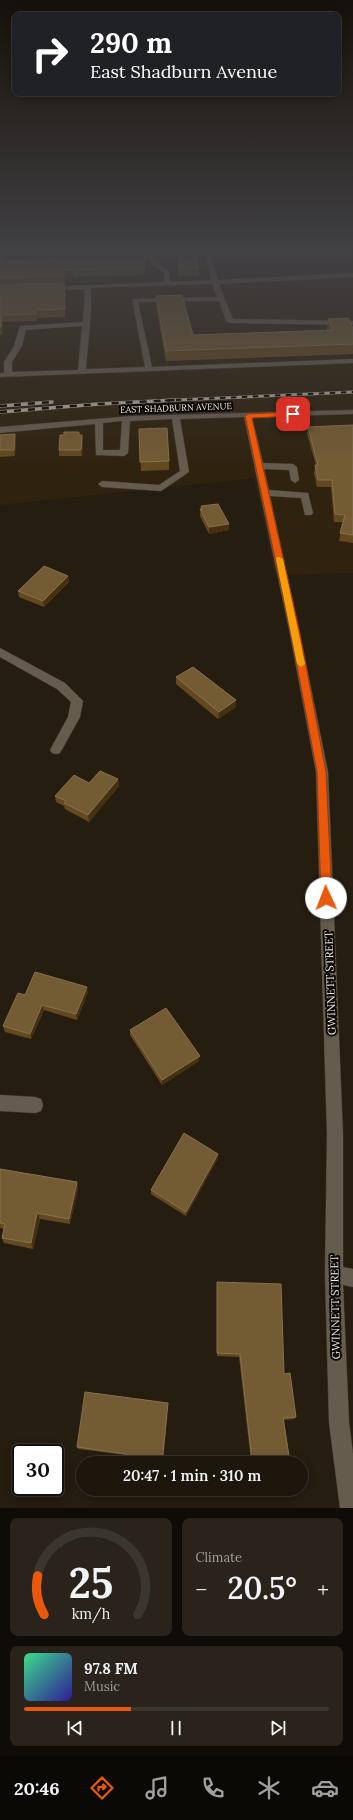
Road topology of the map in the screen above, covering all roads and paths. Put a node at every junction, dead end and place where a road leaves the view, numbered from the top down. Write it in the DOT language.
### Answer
graph roads {
  1 [pos="139,322"];
  2 [pos="314,322"];
  3 [pos="353,323"];
  4 [pos="86,324"];
  5 [pos="353,361"];
  6 [pos="149,369"];
  7 [pos="82,372"];
  8 [pos="4,375"];
  9 [pos="353,412"];
  10 [pos="248,416"];
  11 [pos="176,417"];
  12 [pos="126,419"];
  13 [pos="99,421"];
  14 [pos="0,430"];
  15 [pos="259,466"];
  16 [pos="295,480"];
  17 [pos="102,484"];
  18 [pos="265,493"];
  19 [pos="308,513"];
  20 [pos="0,652"];
  21 [pos="56,750"];
  22 [pos="0,1103"];
  23 [pos="35,1106"];
  24 [pos="334,1274"];
  25 [pos="353,1278"];
  26 [pos="350,1508"];
  1 -- 6 [label="street"];
  2 -- 3 [label="street"];
  4 -- 7 [label="street"];
  4 -- 8 [label="street"];
  5 -- 6 [label="street"];
  6 -- 7 [label="street"];
  7 -- 8 [label="street"];
  9 -- 10 [label="street, EAST SHADBURN AVENUE"];
  10 -- 11 [label="street, EAST SHADBURN AVENUE"];
  10 -- 15 [label="street, GWINNETT STREET"];
  11 -- 12 [label="street, EAST SHADBURN AVENUE"];
  11 -- 17 [label="street"];
  12 -- 13 [label="street, EAST SHADBURN AVENUE"];
  12 -- 13 [label="street"];
  13 -- 14 [label="street, EAST SHADBURN AVENUE"];
  15 -- 16 [label="street"];
  15 -- 18 [label="street, GWINNETT STREET"];
  18 -- 19 [label="street"];
  18 -- 24 [label="street, GWINNETT STREET"];
  20 -- 21 [label="street"];
  22 -- 23 [label="street"];
  24 -- 25 [label="street"];
  24 -- 26 [label="street, GWINNETT STREET"];
}
